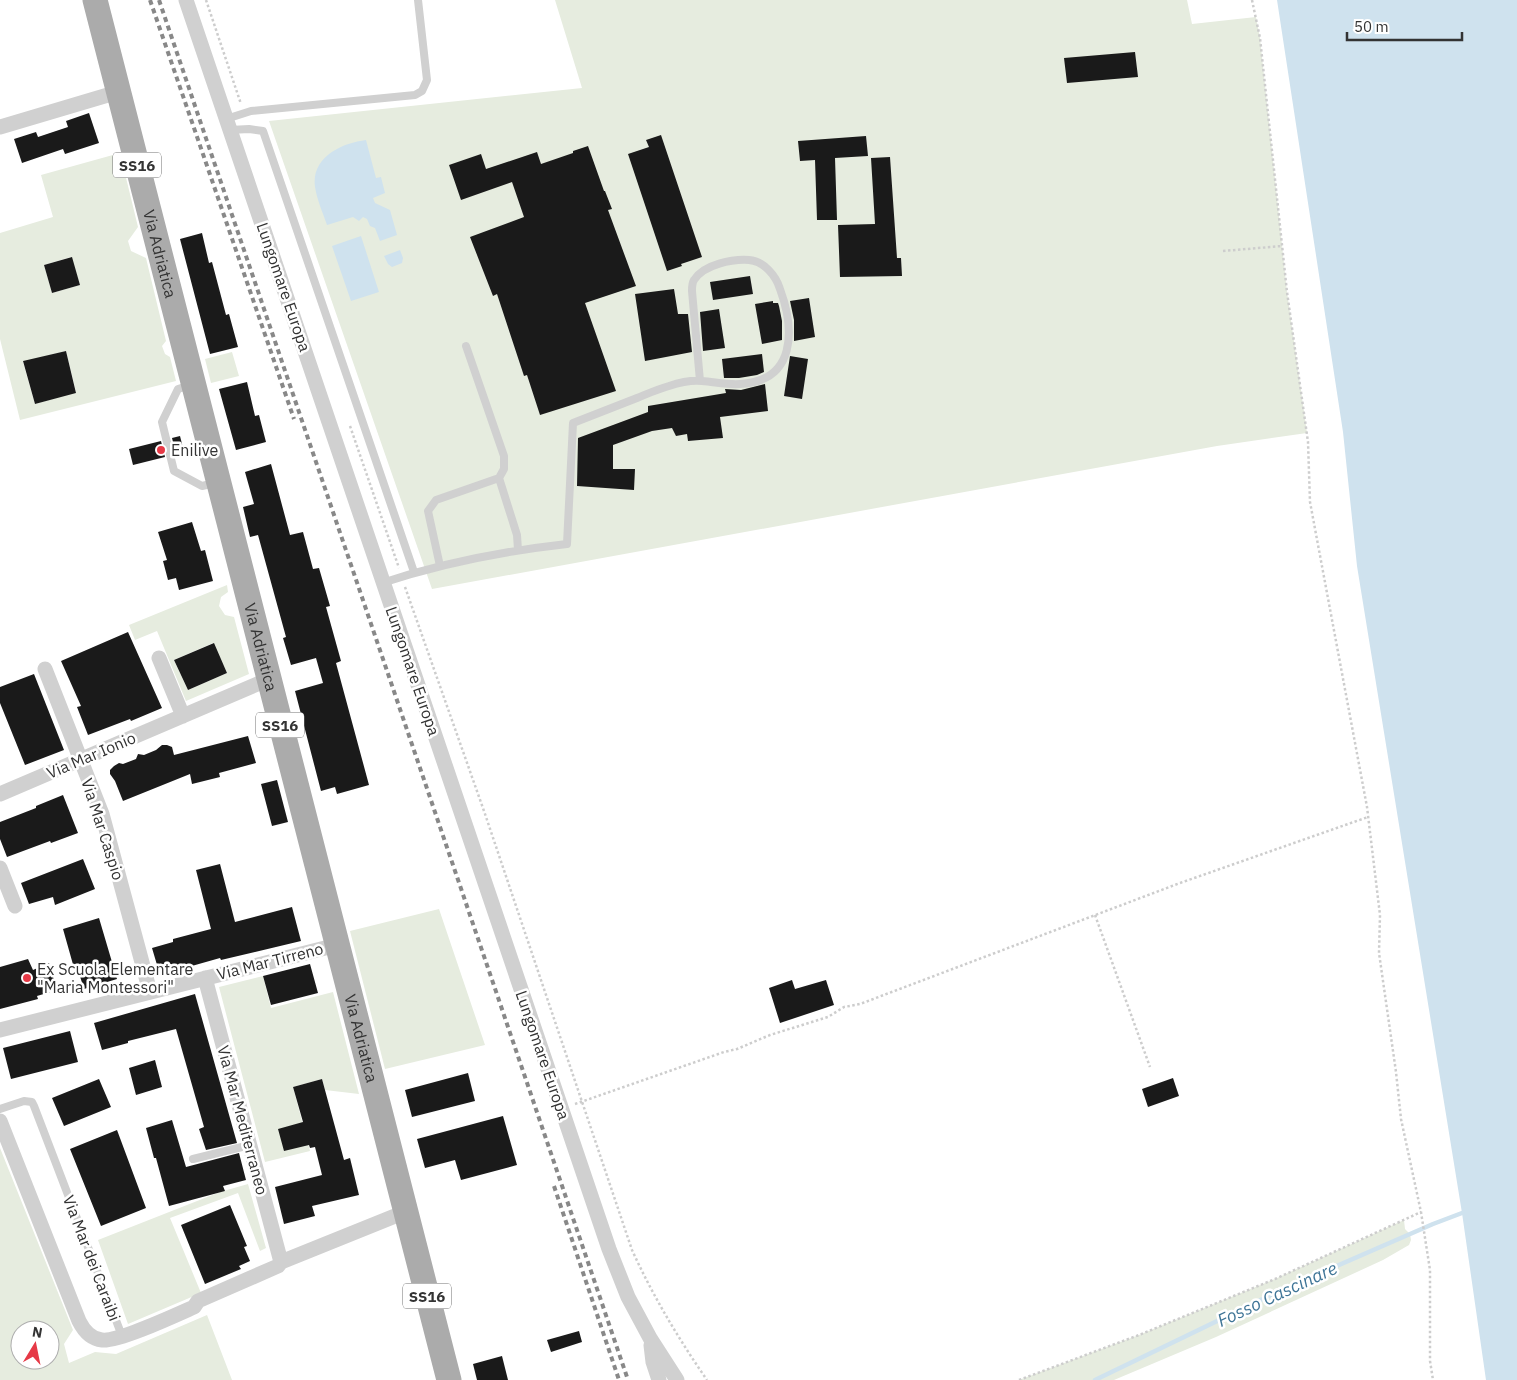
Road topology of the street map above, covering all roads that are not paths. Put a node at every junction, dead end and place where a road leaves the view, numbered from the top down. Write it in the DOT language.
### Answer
graph roads {
  1 [pos="95,0"];
  2 [pos="186,0"];
  3 [pos="418,0"];
  4 [pos="118,92"];
  5 [pos="228,125"];
  6 [pos="0,127"];
  7 [pos="466,346"];
  8 [pos="700,381"];
  9 [pos="193,385"];
  10 [pos="499,478"];
  11 [pos="218,482"];
  12 [pos="518,550"];
  13 [pos="440,566"];
  14 [pos="414,572"];
  15 [pos="382,583"];
  16 [pos="159,658"];
  17 [pos="45,669"];
  18 [pos="269,679"];
  19 [pos="183,716"];
  20 [pos="80,759"];
  21 [pos="0,794"];
  22 [pos="0,868"];
  23 [pos="15,906"];
  24 [pos="337,944"];
  25 [pos="205,978"];
  26 [pos="150,992"];
  27 [pos="0,1030"];
  28 [pos="0,1108"];
  29 [pos="0,1121"];
  30 [pos="250,1145"];
  31 [pos="193,1159"];
  32 [pos="405,1212"];
  33 [pos="281,1262"];
  34 [pos="122,1336"];
  35 [pos="650,1338"];
  36 [pos="449,1380"];
  37 [pos="660,1380"];
  38 [pos="678,1380"];
  1 -- 4 [label="main road, Via Adriatica / SS16"];
  2 -- 5 [label="street, Lungomare Europa"];
  3 -- 5 [label="lane"];
  4 -- 6 [label="street"];
  4 -- 9 [label="main road, Via Adriatica / SS16"];
  5 -- 14 [label="lane"];
  5 -- 15 [label="street, Lungomare Europa"];
  7 -- 10 [label="lane"];
  8 -- 8 [label="lane"];
  8 -- 12 [label="lane"];
  9 -- 11 [label="main road, Via Adriatica / SS16"];
  9 -- 11 [label="lane"];
  10 -- 12 [label="lane"];
  10 -- 13 [label="lane"];
  11 -- 18 [label="main road, Via Adriatica / SS16"];
  12 -- 13 [label="lane"];
  13 -- 14 [label="lane"];
  14 -- 15 [label="lane"];
  15 -- 35 [label="street, Lungomare Europa"];
  16 -- 19 [label="street"];
  17 -- 20 [label="street, Via Mar Caspio"];
  18 -- 19 [label="street, Via Mar Ionio"];
  18 -- 24 [label="main road, Via Adriatica / SS16"];
  19 -- 20 [label="street, Via Mar Ionio"];
  20 -- 21 [label="street, Via Mar Ionio"];
  20 -- 26 [label="street, Via Mar Caspio"];
  22 -- 23 [label="street"];
  24 -- 25 [label="street, Via Mar Tirreno"];
  24 -- 32 [label="main road, Via Adriatica / SS16"];
  25 -- 26 [label="street, Via Mar Tirreno"];
  25 -- 30 [label="street, Via Mar Mediterraneo"];
  26 -- 27 [label="street, Via Mar Tirreno"];
  28 -- 34 [label="lane, Via Mar dei Caraibi"];
  29 -- 34 [label="street, Via Mar dei Caraibi"];
  30 -- 31 [label="lane"];
  30 -- 33 [label="street, Via Mar Mediterraneo"];
  32 -- 33 [label="street"];
  32 -- 36 [label="main road, Via Adriatica / SS16"];
  33 -- 34 [label="street"];
  35 -- 37 [label="street, Lungomare Europa"];
  35 -- 38 [label="street, Lungomare Europa"];
}
